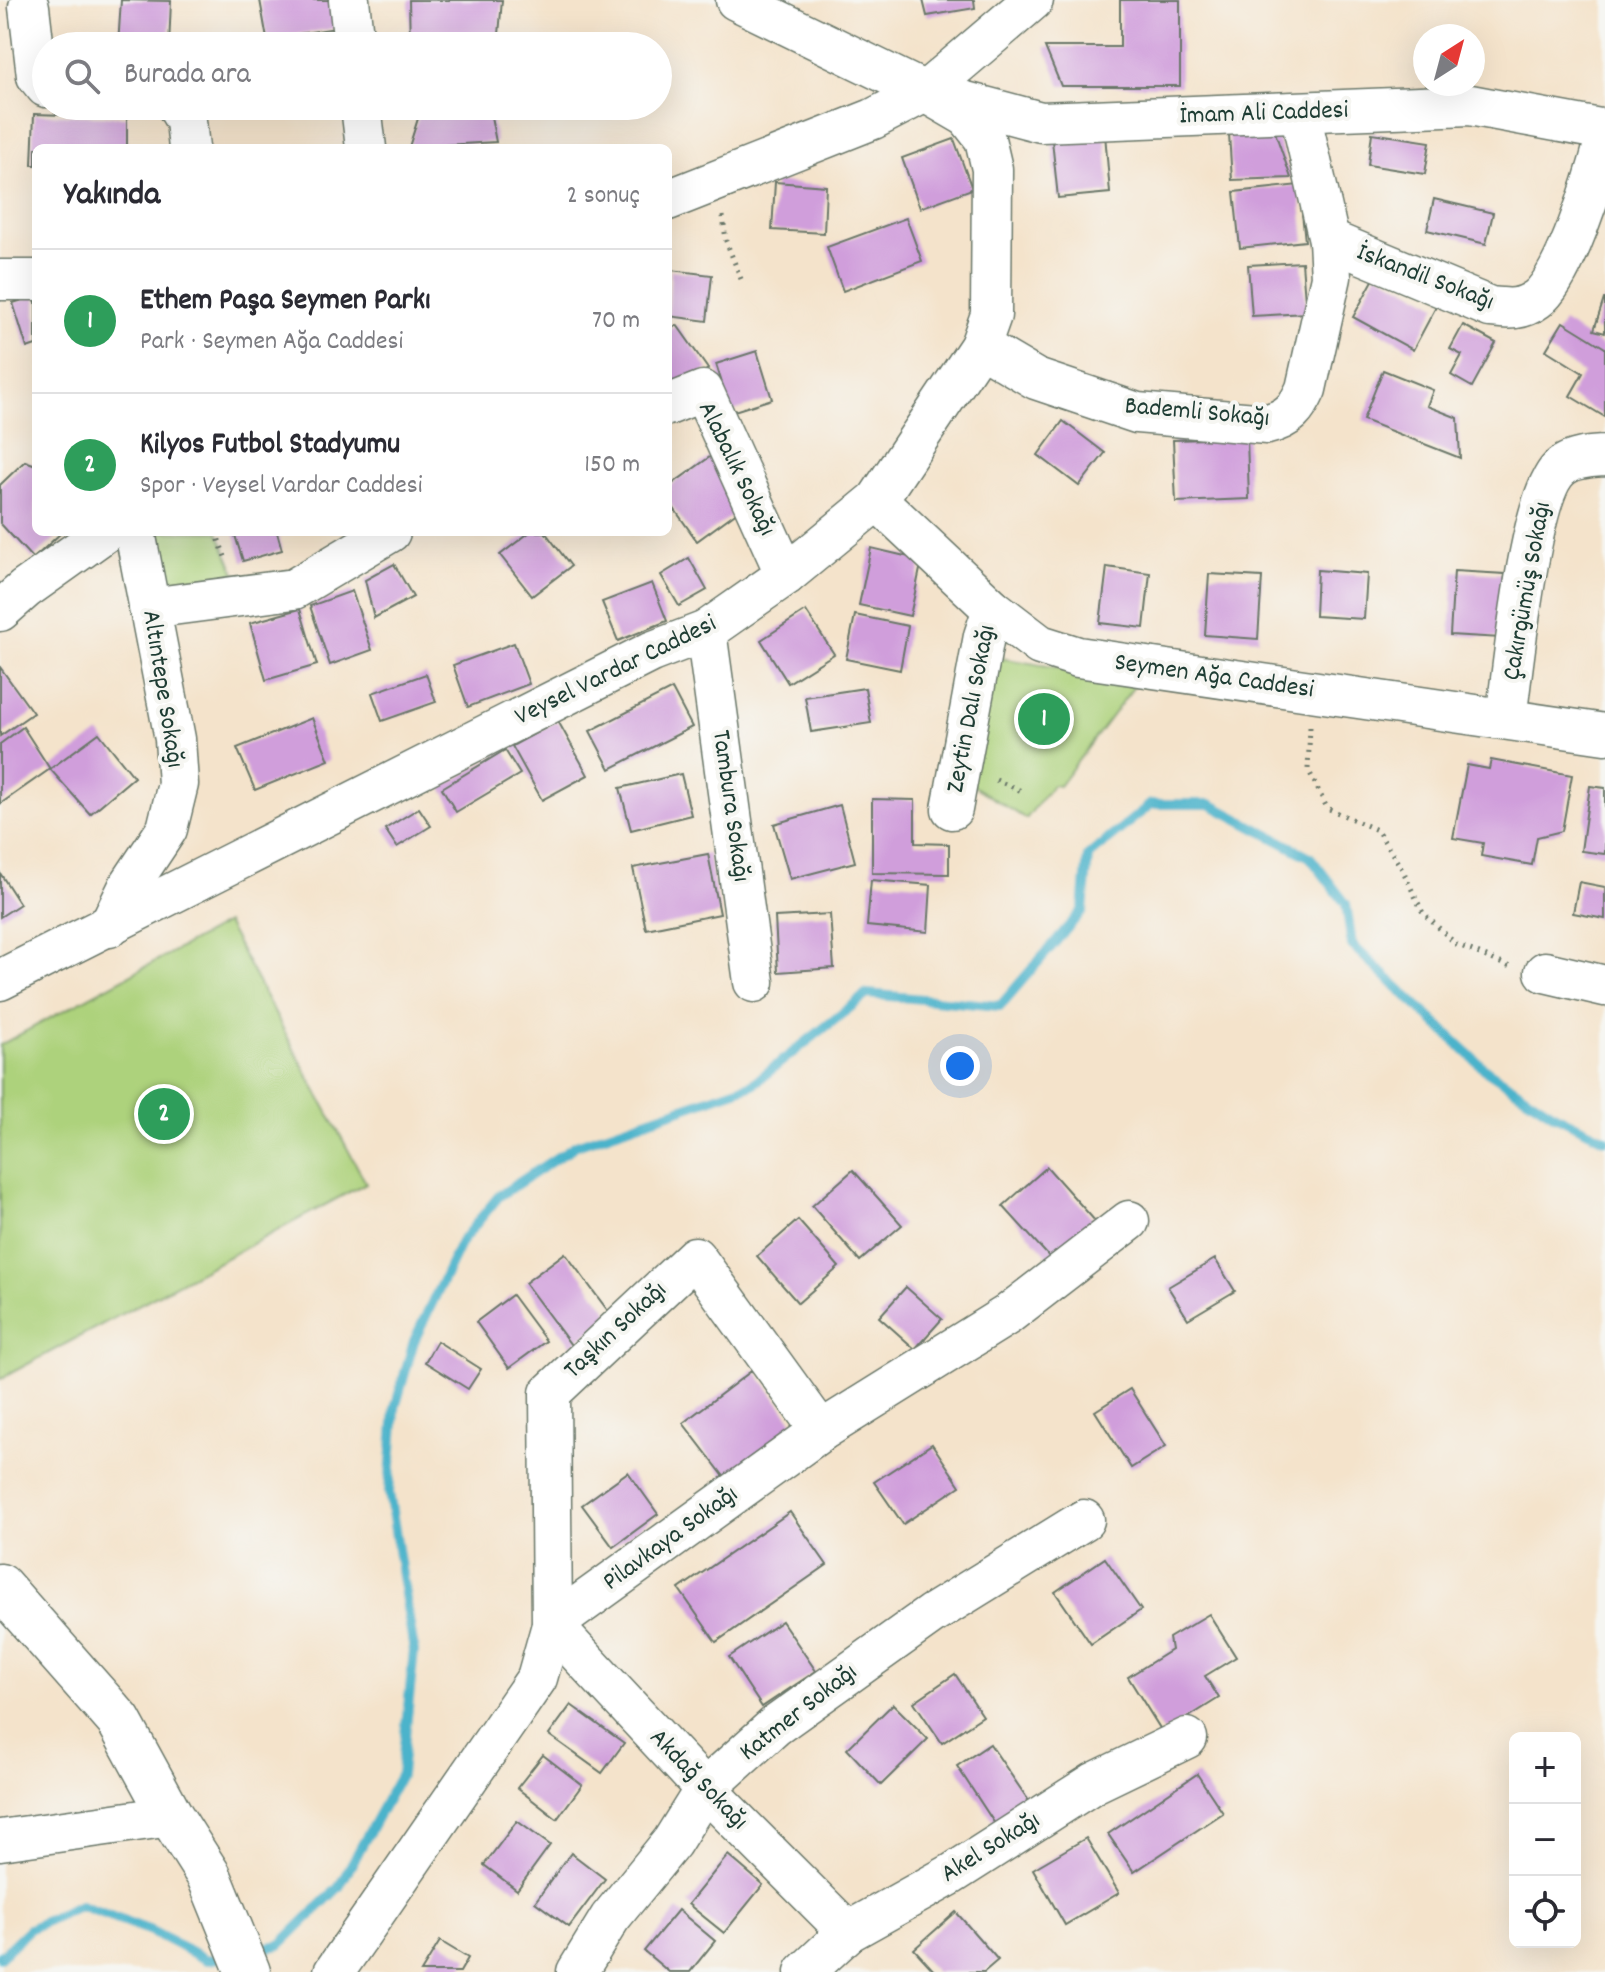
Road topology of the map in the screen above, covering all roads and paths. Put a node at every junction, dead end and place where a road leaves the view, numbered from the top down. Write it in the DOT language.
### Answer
graph roads {
  1 [pos="349,0"];
  2 [pos="736,0"];
  3 [pos="1033,0"];
  4 [pos="24,7"];
  5 [pos="352,32"];
  6 [pos="32,49"];
  7 [pos="925,92"];
  8 [pos="1300,113"];
  9 [pos="185,120"];
  10 [pos="363,120"];
  11 [pos="1605,130"];
  12 [pos="1605,141"];
  13 [pos="189,144"];
  14 [pos="366,144"];
  15 [pos="719,180"];
  16 [pos="672,198"];
  17 [pos="1329,240"];
  18 [pos="0,280"];
  19 [pos="32,280"];
  20 [pos="743,284"];
  21 [pos="980,346"];
  22 [pos="672,403"];
  23 [pos="1605,456"];
  24 [pos="877,500"];
  25 [pos="99,536"];
  26 [pos="136,536"];
  27 [pos="218,536"];
  28 [pos="383,536"];
  29 [pos="224,553"];
  30 [pos="786,575"];
  31 [pos="149,608"];
  32 [pos="993,609"];
  33 [pos="0,611"];
  34 [pos="706,631"];
  35 [pos="1312,690"];
  36 [pos="1506,718"];
  37 [pos="1605,734"];
  38 [pos="952,809"];
  39 [pos="109,927"];
  40 [pos="1545,972"];
  41 [pos="0,980"];
  42 [pos="754,982"];
  43 [pos="1605,986"];
  44 [pos="1129,1221"];
  45 [pos="821,1431"];
  46 [pos="1084,1520"];
  47 [pos="0,1586"];
  48 [pos="552,1625"];
  49 [pos="1187,1738"];
  50 [pos="705,1789"];
  51 [pos="171,1816"];
  52 [pos="0,1840"];
  53 [pos="200,1880"];
  54 [pos="848,1932"];
  55 [pos="226,1972"];
  56 [pos="248,1972"];
  57 [pos="334,1972"];
  58 [pos="577,1972"];
  59 [pos="805,1972"];
  1 -- 5 [label="street"];
  2 -- 7 [label="street"];
  3 -- 7 [label="street"];
  4 -- 6 [label="street"];
  7 -- 8 [label="street, İmam Ali Caddesi"];
  7 -- 15 [label="street"];
  7 -- 21 [label="street, Veysel Vardar Caddesi"];
  8 -- 11 [label="street, İmam Ali Caddesi"];
  8 -- 17 [label="street"];
  9 -- 13 [label="street"];
  10 -- 14 [label="street"];
  12 -- 17 [label="street, İskandil Sokağı"];
  15 -- 16 [label="street"];
  15 -- 20 [label="path"];
  17 -- 21 [label="street, Bademli Sokağı"];
  18 -- 19 [label="street"];
  21 -- 24 [label="street, Veysel Vardar Caddesi"];
  22 -- 30 [label="street, Alabalık Sokağı"];
  23 -- 36 [label="street, Çakırgümüş Sokağı"];
  24 -- 30 [label="street, Veysel Vardar Caddesi"];
  24 -- 32 [label="street, Seymen Ağa Caddesi"];
  25 -- 33 [label="street"];
  26 -- 31 [label="street, Altıntepe Sokağı"];
  27 -- 29 [label="path"];
  28 -- 31 [label="street"];
  30 -- 34 [label="street, Veysel Vardar Caddesi"];
  31 -- 39 [label="street, Altıntepe Sokağı"];
  32 -- 35 [label="street, Seymen Ağa Caddesi"];
  32 -- 38 [label="street, Zeytin Dalı Sokağı"];
  34 -- 39 [label="street, Veysel Vardar Caddesi"];
  34 -- 42 [label="street, Tambura Sokağı"];
  35 -- 36 [label="street, Seymen Ağa Caddesi"];
  35 -- 40 [label="path"];
  36 -- 37 [label="street, Seymen Ağa Caddesi"];
  39 -- 41 [label="street, Veysel Vardar Caddesi"];
  40 -- 43 [label="street"];
  44 -- 45 [label="street, Pilavkaya Sokağı"];
  45 -- 48 [label="street, Pilavkaya Sokağı"];
  45 -- 48 [label="street, Taşkın Sokağı"];
  46 -- 50 [label="street, Katmer Sokağı"];
  47 -- 51 [label="street"];
  48 -- 50 [label="street, Akdağ Sokağı"];
  48 -- 57 [label="street"];
  49 -- 54 [label="street, Akel Sokağı"];
  50 -- 54 [label="street, Akdağ Sokağı"];
  50 -- 58 [label="street, Katmer Sokağı"];
  51 -- 52 [label="street"];
  51 -- 53 [label="street"];
  53 -- 55 [label="street"];
  53 -- 56 [label="street"];
  54 -- 59 [label="street, Akel Sokağı"];
}
